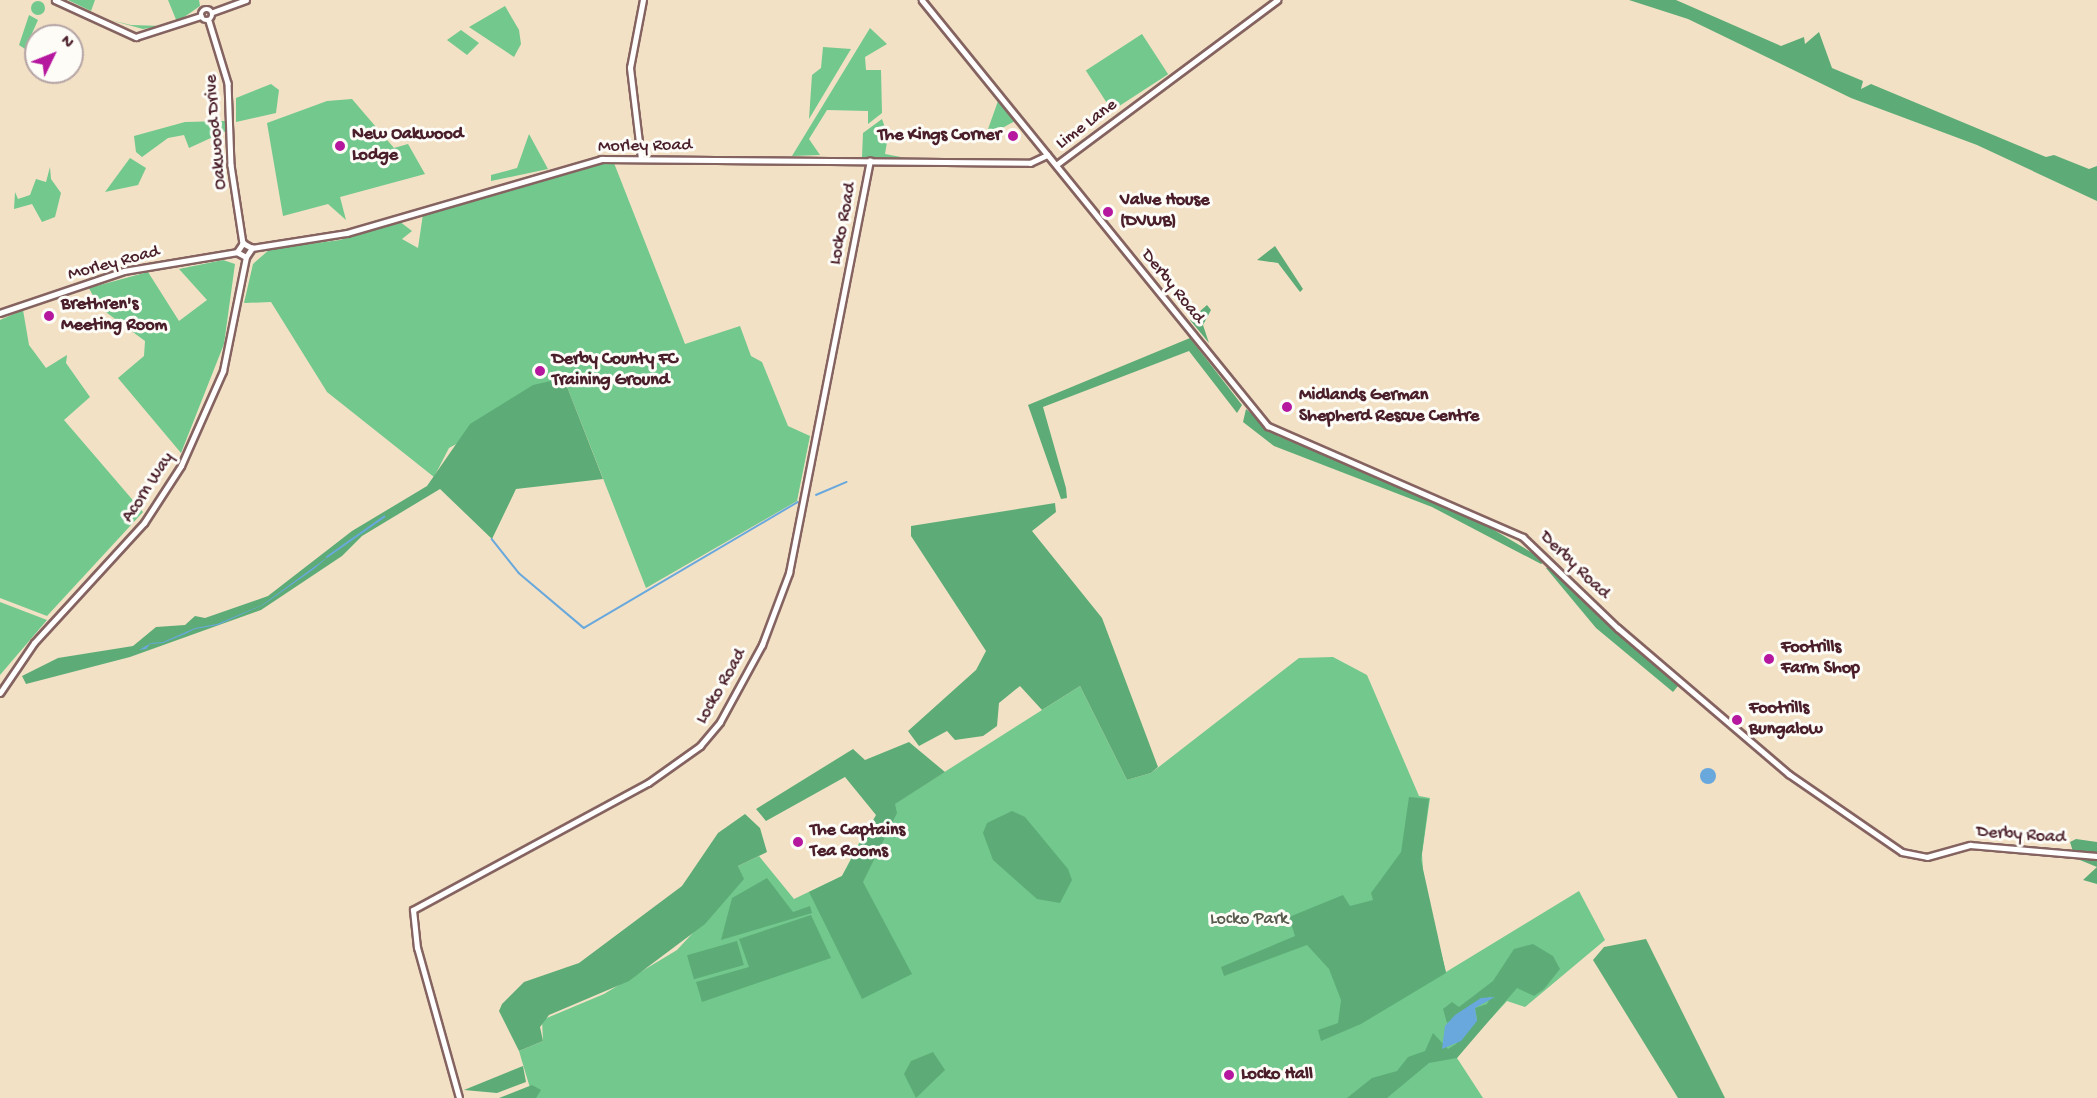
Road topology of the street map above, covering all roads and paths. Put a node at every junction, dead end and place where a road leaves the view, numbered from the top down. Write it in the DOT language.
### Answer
graph roads {
  1 [pos="54,0"];
  2 [pos="246,0"];
  3 [pos="643,0"];
  4 [pos="922,0"];
  5 [pos="1277,0"];
  6 [pos="213,12"];
  7 [pos="201,16"];
  8 [pos="209,21"];
  9 [pos="1047,155"];
  10 [pos="641,159"];
  11 [pos="870,161"];
  12 [pos="1056,165"];
  13 [pos="243,243"];
  14 [pos="252,248"];
  15 [pos="237,252"];
  16 [pos="246,257"];
  17 [pos="0,313"];
  18 [pos="0,693"];
  19 [pos="2097,856"];
  20 [pos="459,1098"];
  1 -- 7 [label="street"];
  2 -- 6 [label="street"];
  3 -- 10 [label="street"];
  4 -- 9 [label="street, Lime Lane"];
  5 -- 12 [label="street, Lime Lane"];
  6 -- 7 [label="street"];
  6 -- 8 [label="street"];
  7 -- 8 [label="street"];
  8 -- 13 [label="street, Oakwood Drive"];
  9 -- 11 [label="street, Morley Road"];
  9 -- 12 [label="street, Lime Lane"];
  10 -- 11 [label="street, Morley Road"];
  10 -- 14 [label="street, Morley Road"];
  11 -- 20 [label="street, Locko Road"];
  12 -- 19 [label="street, Derby Road"];
  13 -- 14 [label="street"];
  13 -- 15 [label="street"];
  14 -- 16 [label="street"];
  15 -- 16 [label="street"];
  15 -- 17 [label="street, Morley Road"];
  16 -- 18 [label="street, Acorn Way"];
}
